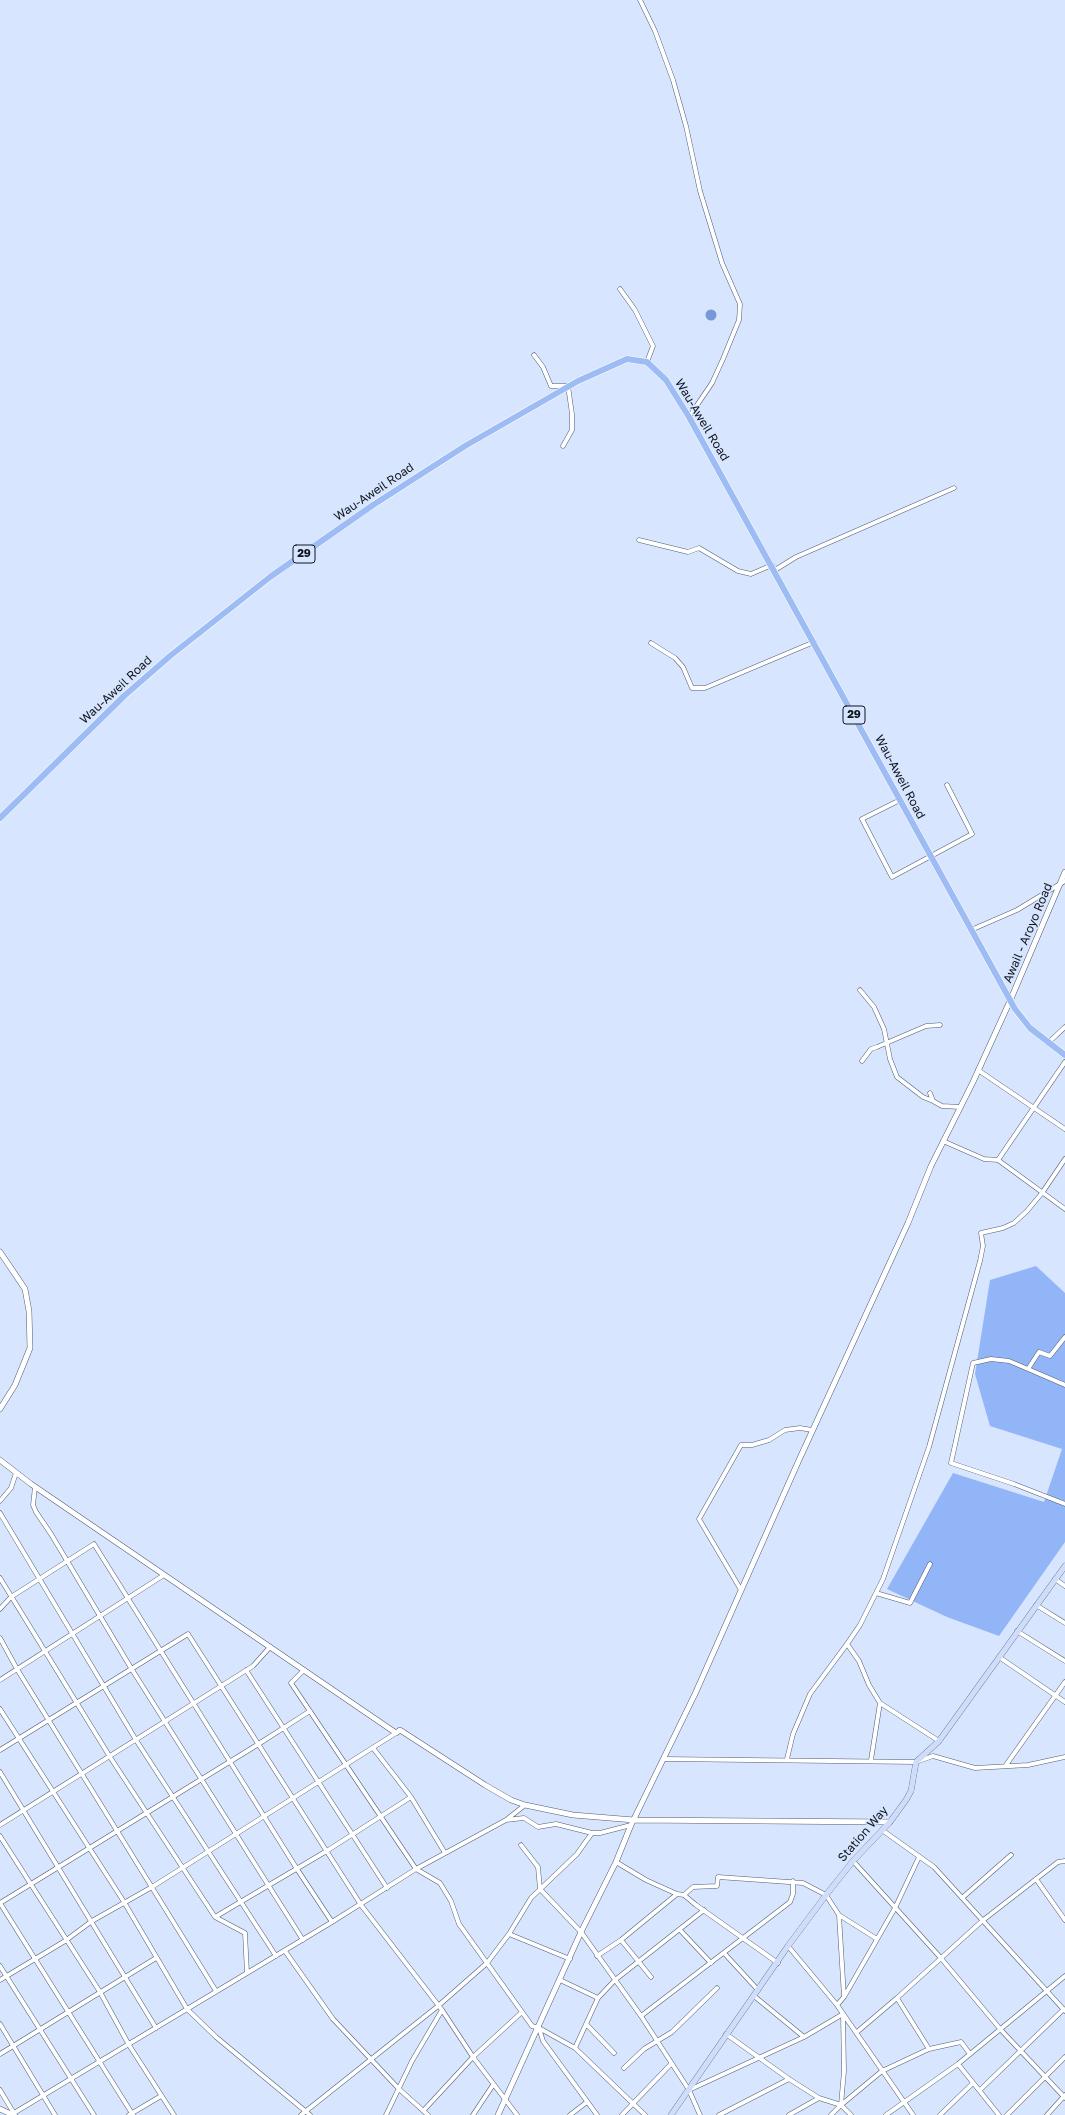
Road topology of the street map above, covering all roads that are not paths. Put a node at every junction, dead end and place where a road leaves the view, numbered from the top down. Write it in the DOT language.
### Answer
graph roads {
  1 [pos="640,0"];
  2 [pos="620,289"];
  3 [pos="534,355"];
  4 [pos="647,362"];
  5 [pos="568,386"];
  6 [pos="689,417"];
  7 [pos="563,446"];
  8 [pos="954,488"];
  9 [pos="639,540"];
  10 [pos="773,567"];
  11 [pos="814,642"];
  12 [pos="651,643"];
  13 [pos="947,785"];
  14 [pos="900,800"];
  15 [pos="0,818"];
  16 [pos="931,857"];
  17 [pos="1065,872"];
  18 [pos="1065,881"];
  19 [pos="1059,884"];
  20 [pos="971,930"];
  21 [pos="860,990"];
  22 [pos="1010,1001"];
  23 [pos="940,1025"];
  24 [pos="1065,1027"];
  25 [pos="887,1043"];
  26 [pos="1048,1043"];
  27 [pos="1065,1055"];
  28 [pos="862,1061"];
  29 [pos="1065,1062"];
  30 [pos="978,1070"];
  31 [pos="930,1093"];
  32 [pos="933,1101"];
  33 [pos="960,1107"];
  34 [pos="1034,1107"];
  35 [pos="1065,1129"];
  36 [pos="943,1142"];
  37 [pos="1065,1159"];
  38 [pos="998,1160"];
  39 [pos="1042,1192"];
  40 [pos="1065,1209"];
  41 [pos="0,1252"];
  42 [pos="1065,1336"];
  43 [pos="1028,1369"];
  44 [pos="1065,1385"];
  45 [pos="0,1409"];
  46 [pos="812,1430"];
  47 [pos="0,1460"];
  48 [pos="16,1473"];
  49 [pos="35,1486"];
  50 [pos="0,1501"];
  51 [pos="1065,1504"];
  52 [pos="0,1513"];
  53 [pos="67,1561"];
  54 [pos="930,1564"];
  55 [pos="1065,1566"];
  56 [pos="164,1575"];
  57 [pos="0,1578"];
  58 [pos="39,1578"];
  59 [pos="1055,1579"];
  60 [pos="1065,1586"];
  61 [pos="741,1590"];
  62 [pos="876,1593"];
  63 [pos="11,1597"];
  64 [pos="128,1597"];
  65 [pos="1036,1605"];
  66 [pos="0,1609"];
  67 [pos="99,1615"];
  68 [pos="1065,1623"];
  69 [pos="1017,1631"];
  70 [pos="72,1633"];
  71 [pos="0,1638"];
  72 [pos="847,1644"];
  73 [pos="270,1647"];
  74 [pos="160,1650"];
  75 [pos="45,1651"];
  76 [pos="999,1657"];
  77 [pos="1065,1662"];
  78 [pos="131,1668"];
  79 [pos="17,1669"];
  80 [pos="246,1670"];
  81 [pos="304,1670"];
  82 [pos="0,1680"];
  83 [pos="1065,1682"];
  84 [pos="104,1685"];
  85 [pos="221,1687"];
  86 [pos="1055,1694"];
  87 [pos="76,1702"];
  88 [pos="1065,1702"];
  89 [pos="880,1703"];
  90 [pos="193,1704"];
  91 [pos="0,1709"];
  92 [pos="310,1710"];
  93 [pos="48,1720"];
  94 [pos="166,1721"];
  95 [pos="285,1728"];
  96 [pos="396,1733"];
  97 [pos="19,1738"];
  98 [pos="136,1740"];
  99 [pos="938,1741"];
  100 [pos="257,1745"];
  101 [pos="373,1748"];
  102 [pos="0,1750"];
  103 [pos="110,1757"];
  104 [pos="1065,1757"];
  105 [pos="664,1758"];
  106 [pos="786,1759"];
  107 [pos="871,1760"];
  108 [pos="230,1762"];
  109 [pos="916,1762"];
  110 [pos="347,1764"];
  111 [pos="1006,1765"];
  112 [pos="0,1772"];
  113 [pos="81,1774"];
  114 [pos="201,1780"];
  115 [pos="318,1782"];
  116 [pos="53,1792"];
  117 [pos="174,1797"];
  118 [pos="411,1797"];
  119 [pos="292,1798"];
  120 [pos="525,1805"];
  121 [pos="24,1810"];
  122 [pos="146,1814"];
  123 [pos="263,1816"];
  124 [pos="381,1816"];
  125 [pos="506,1820"];
  126 [pos="632,1822"];
  127 [pos="890,1822"];
  128 [pos="0,1825"];
  129 [pos="882,1830"];
  130 [pos="117,1831"];
  131 [pos="237,1832"];
  132 [pos="592,1833"];
  133 [pos="353,1835"];
  134 [pos="0,1836"];
  135 [pos="521,1844"];
  136 [pos="89,1849"];
  137 [pos="208,1850"];
  138 [pos="325,1852"];
  139 [pos="445,1852"];
  140 [pos="1011,1855"];
  141 [pos="920,1857"];
  142 [pos="853,1861"];
  143 [pos="1065,1861"];
  144 [pos="616,1862"];
  145 [pos="59,1867"];
  146 [pos="183,1867"];
  147 [pos="297,1869"];
  148 [pos="416,1869"];
  149 [pos="1036,1879"];
  150 [pos="793,1881"];
  151 [pos="30,1884"];
  152 [pos="268,1886"];
  153 [pos="152,1887"];
  154 [pos="387,1888"];
  155 [pos="540,1889"];
  156 [pos="677,1894"];
  157 [pos="684,1895"];
  158 [pos="826,1895"];
  159 [pos="962,1898"];
  160 [pos="124,1902"];
  161 [pos="241,1902"];
  162 [pos="0,1903"];
  163 [pos="361,1905"];
  164 [pos="895,1908"];
  165 [pos="704,1910"];
  166 [pos="839,1915"];
  167 [pos="215,1917"];
  168 [pos="92,1920"];
  169 [pos="1065,1920"];
  170 [pos="982,1921"];
  171 [pos="332,1922"];
  172 [pos="680,1930"];
  173 [pos="580,1932"];
  174 [pos="509,1934"];
  175 [pos="743,1937"];
  176 [pos="877,1939"];
  177 [pos="303,1940"];
  178 [pos="621,1940"];
  179 [pos="65,1941"];
  180 [pos="788,1946"];
  181 [pos="285,1951"];
  182 [pos="724,1953"];
  183 [pos="276,1956"];
  184 [pos="598,1956"];
  185 [pos="940,1957"];
  186 [pos="35,1958"];
  187 [pos="156,1958"];
  188 [pos="570,1959"];
  189 [pos="638,1962"];
  190 [pos="778,1962"];
  191 [pos="488,1963"];
  192 [pos="711,1963"];
  193 [pos="0,1966"];
  194 [pos="246,1974"];
  195 [pos="6,1976"];
  196 [pos="126,1976"];
  197 [pos="651,1976"];
  198 [pos="1065,1976"];
  199 [pos="0,1980"];
  200 [pos="560,1980"];
  201 [pos="615,1980"];
  202 [pos="717,1988"];
  203 [pos="758,1990"];
  204 [pos="216,1991"];
  205 [pos="1046,1991"];
  206 [pos="100,1992"];
  207 [pos="754,1996"];
  208 [pos="844,1997"];
  209 [pos="598,1998"];
  210 [pos="897,1998"];
  211 [pos="837,2005"];
  212 [pos="438,2006"];
  213 [pos="187,2009"];
  214 [pos="442,2010"];
  215 [pos="1065,2010"];
  216 [pos="69,2012"];
  217 [pos="522,2012"];
  218 [pos="844,2014"];
  219 [pos="641,2016"];
  220 [pos="0,2024"];
  221 [pos="587,2025"];
  222 [pos="156,2028"];
  223 [pos="539,2028"];
  224 [pos="40,2029"];
  225 [pos="1001,2030"];
  226 [pos="857,2032"];
  227 [pos="726,2034"];
  228 [pos="804,2037"];
  229 [pos="657,2042"];
  230 [pos="14,2045"];
  231 [pos="129,2045"];
  232 [pos="575,2048"];
  233 [pos="928,2049"];
  234 [pos="1021,2050"];
  235 [pos="614,2053"];
  236 [pos="0,2054"];
  237 [pos="970,2054"];
  238 [pos="371,2057"];
  239 [pos="473,2057"];
  240 [pos="1065,2057"];
  241 [pos="760,2058"];
  242 [pos="100,2062"];
  243 [pos="671,2064"];
  244 [pos="958,2064"];
  245 [pos="624,2068"];
  246 [pos="882,2071"];
  247 [pos="1044,2077"];
  248 [pos="789,2079"];
  249 [pos="71,2080"];
  250 [pos="973,2083"];
  251 [pos="493,2085"];
  252 [pos="399,2089"];
  253 [pos="0,2090"];
  254 [pos="689,2090"];
  255 [pos="980,2090"];
  256 [pos="161,2096"];
  257 [pos="1064,2096"];
  258 [pos="44,2097"];
  259 [pos="819,2098"];
  260 [pos="505,2100"];
  261 [pos="587,2102"];
  262 [pos="633,2103"];
  263 [pos="903,2103"];
  264 [pos="841,2105"];
  265 [pos="0,2109"];
  266 [pos="304,2110"];
  267 [pos="424,2110"];
  268 [pos="14,2114"];
  269 [pos="131,2114"];
  270 [pos="55,2115"];
  271 [pos="94,2115"];
  272 [pos="174,2115"];
  273 [pos="300,2115"];
  274 [pos="310,2115"];
  275 [pos="386,2115"];
  276 [pos="428,2115"];
  277 [pos="473,2115"];
  278 [pos="498,2115"];
  279 [pos="517,2115"];
  280 [pos="570,2115"];
  281 [pos="597,2115"];
  282 [pos="622,2115"];
  283 [pos="645,2115"];
  284 [pos="671,2115"];
  285 [pos="700,2115"];
  286 [pos="720,2115"];
  287 [pos="789,2115"];
  288 [pos="831,2115"];
  289 [pos="851,2115"];
  290 [pos="886,2115"];
  291 [pos="913,2115"];
  292 [pos="940,2115"];
  293 [pos="1000,2115"];
  294 [pos="1007,2115"];
  295 [pos="1047,2115"];
  1 -- 6 [label="street"];
  2 -- 4 [label="street"];
  3 -- 5 [label="street"];
  4 -- 5 [label="main road, Wau-Aweil Road / 29"];
  4 -- 6 [label="main road, Wau-Aweil Road / 29"];
  5 -- 7 [label="street"];
  5 -- 15 [label="main road, Wau-Aweil Road / 29"];
  6 -- 10 [label="main road, Wau-Aweil Road / 29"];
  8 -- 10 [label="street"];
  9 -- 10 [label="street"];
  10 -- 11 [label="main road, Wau-Aweil Road / 29"];
  11 -- 12 [label="street"];
  11 -- 14 [label="main road, Wau-Aweil Road / 29"];
  13 -- 16 [label="street"];
  14 -- 16 [label="main road, Wau-Aweil Road / 29"];
  14 -- 16 [label="street"];
  16 -- 20 [label="main road, Wau-Aweil Road / 29"];
  17 -- 19 [label="street, Awail - Aroyo Road"];
  18 -- 19 [label="street"];
  19 -- 20 [label="street"];
  19 -- 22 [label="street, Awail - Aroyo Road"];
  20 -- 22 [label="main road, Wau-Aweil Road / 29"];
  21 -- 25 [label="street"];
  22 -- 26 [label="main road, Wau-Aweil Road / 29"];
  22 -- 30 [label="street, Awail - Aroyo Road"];
  23 -- 25 [label="street"];
  24 -- 26 [label="street"];
  25 -- 28 [label="street"];
  25 -- 32 [label="street"];
  26 -- 27 [label="main road, Wau-Aweil Road / 29"];
  29 -- 34 [label="street"];
  30 -- 33 [label="street, Awail - Aroyo Road"];
  30 -- 34 [label="street"];
  31 -- 32 [label="street"];
  32 -- 33 [label="street"];
  33 -- 36 [label="street, Awail - Aroyo Road"];
  34 -- 35 [label="street"];
  34 -- 38 [label="street"];
  36 -- 38 [label="street"];
  36 -- 46 [label="street, Awail - Aroyo Road"];
  37 -- 39 [label="street"];
  38 -- 39 [label="street"];
  39 -- 40 [label="street"];
  39 -- 62 [label="street"];
  41 -- 45 [label="street"];
  42 -- 43 [label="street"];
  43 -- 44 [label="street"];
  43 -- 51 [label="street"];
  46 -- 61 [label="street, Awail - Aroyo Road"];
  46 -- 61 [label="street"];
  47 -- 48 [label="street"];
  48 -- 49 [label="street"];
  48 -- 50 [label="street"];
  49 -- 53 [label="street"];
  49 -- 56 [label="street"];
  52 -- 58 [label="street"];
  53 -- 58 [label="street"];
  53 -- 64 [label="street"];
  53 -- 67 [label="street"];
  54 -- 62 [label="street"];
  55 -- 59 [label="main road"];
  56 -- 64 [label="street"];
  56 -- 73 [label="street"];
  57 -- 63 [label="street"];
  58 -- 63 [label="street"];
  58 -- 70 [label="street"];
  59 -- 60 [label="street"];
  59 -- 65 [label="main road"];
  61 -- 105 [label="street, Awail - Aroyo Road"];
  62 -- 72 [label="street"];
  63 -- 66 [label="street"];
  63 -- 75 [label="street"];
  64 -- 67 [label="street"];
  64 -- 74 [label="street"];
  65 -- 68 [label="street"];
  65 -- 69 [label="main road"];
  67 -- 70 [label="street"];
  67 -- 78 [label="street"];
  69 -- 76 [label="main road"];
  69 -- 77 [label="street"];
  70 -- 75 [label="street"];
  70 -- 84 [label="street"];
  71 -- 79 [label="street"];
  72 -- 89 [label="street"];
  72 -- 106 [label="street"];
  73 -- 80 [label="street"];
  73 -- 81 [label="street"];
  74 -- 78 [label="street"];
  74 -- 85 [label="street"];
  74 -- 90 [label="street"];
  75 -- 79 [label="street"];
  75 -- 87 [label="street"];
  76 -- 86 [label="street"];
  76 -- 99 [label="main road"];
  78 -- 84 [label="street"];
  78 -- 94 [label="street"];
  79 -- 82 [label="street"];
  79 -- 93 [label="street"];
  80 -- 85 [label="street"];
  80 -- 95 [label="street"];
  81 -- 92 [label="street"];
  81 -- 96 [label="street"];
  83 -- 86 [label="street"];
  84 -- 87 [label="street"];
  84 -- 98 [label="street"];
  85 -- 90 [label="street"];
  85 -- 100 [label="street"];
  86 -- 88 [label="street"];
  86 -- 111 [label="street"];
  87 -- 93 [label="street"];
  87 -- 103 [label="street"];
  89 -- 99 [label="street"];
  89 -- 107 [label="street"];
  90 -- 94 [label="street"];
  90 -- 108 [label="street"];
  91 -- 97 [label="street"];
  92 -- 95 [label="street"];
  92 -- 110 [label="street"];
  93 -- 97 [label="street"];
  93 -- 113 [label="street"];
  94 -- 98 [label="street"];
  94 -- 114 [label="street"];
  95 -- 100 [label="street"];
  95 -- 115 [label="street"];
  96 -- 101 [label="street"];
  96 -- 120 [label="street"];
  97 -- 102 [label="street"];
  97 -- 116 [label="street"];
  98 -- 103 [label="street"];
  98 -- 117 [label="street"];
  99 -- 109 [label="main road"];
  100 -- 108 [label="street"];
  100 -- 119 [label="street"];
  101 -- 110 [label="street"];
  101 -- 118 [label="street"];
  103 -- 113 [label="street"];
  103 -- 122 [label="street"];
  104 -- 111 [label="street"];
  105 -- 106 [label="street"];
  105 -- 126 [label="street, Awail - Aroyo Road"];
  106 -- 107 [label="street"];
  107 -- 109 [label="street"];
  108 -- 114 [label="street"];
  108 -- 123 [label="street"];
  109 -- 111 [label="street"];
  109 -- 127 [label="main road, Station Way"];
  110 -- 115 [label="street"];
  110 -- 124 [label="street"];
  112 -- 121 [label="street"];
  113 -- 116 [label="street"];
  113 -- 130 [label="street"];
  114 -- 117 [label="street"];
  114 -- 131 [label="street"];
  115 -- 119 [label="street"];
  115 -- 133 [label="street"];
  116 -- 121 [label="street"];
  116 -- 136 [label="street"];
  117 -- 122 [label="street"];
  117 -- 137 [label="street"];
  118 -- 124 [label="street"];
  118 -- 139 [label="street"];
  119 -- 123 [label="street"];
  119 -- 138 [label="street"];
  120 -- 125 [label="street"];
  120 -- 126 [label="street"];
  121 -- 128 [label="street"];
  121 -- 145 [label="street"];
  122 -- 130 [label="street"];
  122 -- 146 [label="street"];
  123 -- 131 [label="street"];
  123 -- 147 [label="street"];
  124 -- 133 [label="street"];
  124 -- 148 [label="street"];
  125 -- 132 [label="street"];
  125 -- 139 [label="street"];
  126 -- 127 [label="street"];
  126 -- 132 [label="street"];
  126 -- 144 [label="street, Awail - Aroyo Road"];
  127 -- 129 [label="main road, Station Way"];
  129 -- 141 [label="street"];
  129 -- 142 [label="main road, Station Way"];
  130 -- 136 [label="street"];
  130 -- 153 [label="street"];
  131 -- 137 [label="street"];
  131 -- 152 [label="street"];
  132 -- 155 [label="street"];
  133 -- 138 [label="street"];
  133 -- 154 [label="street"];
  134 -- 151 [label="street"];
  135 -- 155 [label="street"];
  136 -- 145 [label="street"];
  136 -- 160 [label="street"];
  137 -- 146 [label="street"];
  137 -- 161 [label="street"];
  138 -- 147 [label="street"];
  138 -- 163 [label="street"];
  139 -- 148 [label="street"];
  140 -- 159 [label="street"];
  141 -- 159 [label="street"];
  141 -- 164 [label="street"];
  142 -- 158 [label="main road, Station Way"];
  142 -- 164 [label="street"];
  143 -- 149 [label="street"];
  144 -- 156 [label="street"];
  144 -- 173 [label="street, Awail - Aroyo Road"];
  145 -- 151 [label="street"];
  145 -- 168 [label="street"];
  146 -- 153 [label="street"];
  146 -- 167 [label="street"];
  147 -- 152 [label="street"];
  147 -- 171 [label="street"];
  148 -- 154 [label="street"];
  148 -- 191 [label="street"];
  149 -- 169 [label="street"];
  149 -- 170 [label="street"];
  150 -- 157 [label="street"];
  150 -- 158 [label="street"];
  150 -- 175 [label="street"];
  151 -- 162 [label="street"];
  151 -- 179 [label="street"];
  152 -- 161 [label="street"];
  152 -- 177 [label="street"];
  153 -- 160 [label="street"];
  153 -- 204 [label="street"];
  154 -- 163 [label="street"];
  155 -- 173 [label="street"];
  155 -- 174 [label="street"];
  156 -- 157 [label="street"];
  156 -- 178 [label="street"];
  157 -- 165 [label="street"];
  158 -- 166 [label="street"];
  158 -- 180 [label="main road, Station Way"];
  159 -- 170 [label="street"];
  160 -- 168 [label="street"];
  160 -- 187 [label="street"];
  161 -- 167 [label="street"];
  161 -- 183 [label="street"];
  162 -- 186 [label="street"];
  163 -- 171 [label="street"];
  163 -- 212 [label="street"];
  164 -- 176 [label="street"];
  164 -- 185 [label="street"];
  165 -- 172 [label="street"];
  165 -- 175 [label="street"];
  166 -- 176 [label="street"];
  166 -- 208 [label="street"];
  167 -- 194 [label="street"];
  168 -- 179 [label="street"];
  168 -- 196 [label="street"];
  170 -- 185 [label="street"];
  170 -- 205 [label="street"];
  171 -- 177 [label="street"];
  172 -- 189 [label="street"];
  172 -- 192 [label="street"];
  173 -- 184 [label="street"];
  173 -- 188 [label="street, Awail - Aroyo Road"];
  174 -- 188 [label="street"];
  174 -- 191 [label="street"];
  175 -- 182 [label="street"];
  175 -- 190 [label="street"];
  176 -- 208 [label="street"];
  177 -- 181 [label="street"];
  178 -- 184 [label="street"];
  178 -- 189 [label="street"];
  179 -- 186 [label="street"];
  179 -- 206 [label="street"];
  180 -- 190 [label="main road, Station Way"];
  180 -- 211 [label="street"];
  181 -- 183 [label="street"];
  181 -- 238 [label="street"];
  182 -- 192 [label="street"];
  182 -- 203 [label="street"];
  183 -- 194 [label="street"];
  184 -- 201 [label="street"];
  185 -- 210 [label="street"];
  185 -- 225 [label="street"];
  186 -- 195 [label="street"];
  186 -- 216 [label="street"];
  187 -- 196 [label="street"];
  187 -- 213 [label="street"];
  188 -- 200 [label="street, Awail - Aroyo Road"];
  189 -- 197 [label="street"];
  189 -- 201 [label="street"];
  190 -- 203 [label="main road, Station Way"];
  191 -- 212 [label="street"];
  191 -- 217 [label="street"];
  192 -- 219 [label="street"];
  193 -- 195 [label="street"];
  194 -- 204 [label="street"];
  195 -- 199 [label="street"];
  195 -- 224 [label="street"];
  196 -- 206 [label="street"];
  196 -- 222 [label="street"];
  198 -- 205 [label="street"];
  200 -- 209 [label="street"];
  200 -- 223 [label="street, Awail - Aroyo Road"];
  201 -- 209 [label="street"];
  201 -- 219 [label="street"];
  202 -- 229 [label="street"];
  203 -- 207 [label="main road, Station Way"];
  204 -- 213 [label="street"];
  205 -- 215 [label="street"];
  205 -- 225 [label="street"];
  206 -- 216 [label="street"];
  206 -- 231 [label="street"];
  207 -- 227 [label="main road, Station Way"];
  207 -- 228 [label="street"];
  208 -- 211 [label="street"];
  209 -- 221 [label="street"];
  210 -- 226 [label="street"];
  210 -- 233 [label="street"];
  211 -- 218 [label="street"];
  212 -- 214 [label="street"];
  212 -- 238 [label="street"];
  213 -- 222 [label="street"];
  213 -- 266 [label="street"];
  214 -- 239 [label="street"];
  214 -- 252 [label="street"];
  215 -- 234 [label="street"];
  216 -- 224 [label="street"];
  216 -- 242 [label="street"];
  217 -- 223 [label="street"];
  217 -- 239 [label="street"];
  218 -- 226 [label="street"];
  218 -- 228 [label="street"];
  218 -- 264 [label="street"];
  219 -- 229 [label="street"];
  220 -- 230 [label="street"];
  221 -- 232 [label="street"];
  221 -- 235 [label="street"];
  222 -- 231 [label="street"];
  223 -- 232 [label="street"];
  223 -- 260 [label="street, Awail - Aroyo Road"];
  223 -- 261 [label="street"];
  224 -- 230 [label="street"];
  224 -- 249 [label="street"];
  225 -- 234 [label="street"];
  225 -- 237 [label="street"];
  226 -- 246 [label="street"];
  227 -- 241 [label="street"];
  227 -- 254 [label="main road, Station Way"];
  228 -- 241 [label="street"];
  229 -- 243 [label="street"];
  229 -- 245 [label="street"];
  230 -- 236 [label="street"];
  230 -- 258 [label="street"];
  231 -- 242 [label="street"];
  231 -- 256 [label="street"];
  232 -- 262 [label="street"];
  233 -- 237 [label="street"];
  233 -- 246 [label="street"];
  234 -- 247 [label="street"];
  234 -- 255 [label="street"];
  237 -- 244 [label="street"];
  238 -- 252 [label="street"];
  238 -- 266 [label="street"];
  239 -- 251 [label="street"];
  239 -- 267 [label="street"];
  240 -- 247 [label="street"];
  241 -- 248 [label="street"];
  241 -- 254 [label="street"];
  242 -- 249 [label="street"];
  242 -- 269 [label="street"];
  243 -- 254 [label="street"];
  243 -- 262 [label="street"];
  244 -- 250 [label="street"];
  244 -- 263 [label="street"];
  246 -- 263 [label="street"];
  246 -- 264 [label="street"];
  247 -- 257 [label="street"];
  247 -- 294 [label="street"];
  248 -- 259 [label="street"];
  248 -- 286 [label="street"];
  249 -- 258 [label="street"];
  249 -- 271 [label="street"];
  250 -- 255 [label="street"];
  250 -- 292 [label="street"];
  251 -- 260 [label="street"];
  251 -- 277 [label="street"];
  252 -- 267 [label="street"];
  252 -- 275 [label="street"];
  253 -- 268 [label="street"];
  254 -- 284 [label="main road, Station Way"];
  254 -- 285 [label="street"];
  255 -- 293 [label="street"];
  256 -- 269 [label="street"];
  256 -- 272 [label="street"];
  257 -- 295 [label="street"];
  258 -- 268 [label="street"];
  258 -- 270 [label="street"];
  259 -- 264 [label="street"];
  259 -- 287 [label="street"];
  260 -- 278 [label="street, Awail - Aroyo Road"];
  260 -- 279 [label="street"];
  261 -- 280 [label="street"];
  261 -- 281 [label="street"];
  262 -- 282 [label="street"];
  262 -- 283 [label="street"];
  263 -- 290 [label="street"];
  263 -- 291 [label="street"];
  264 -- 288 [label="street"];
  264 -- 289 [label="street"];
  265 -- 268 [label="street"];
  266 -- 273 [label="street"];
  266 -- 274 [label="street"];
  267 -- 276 [label="street"];
}
